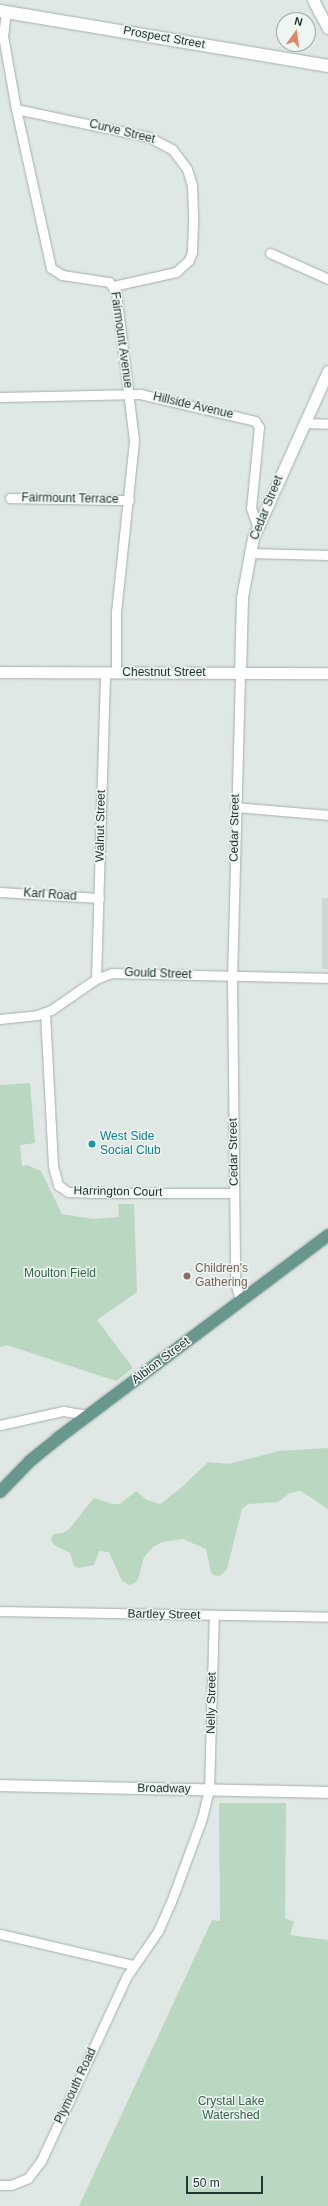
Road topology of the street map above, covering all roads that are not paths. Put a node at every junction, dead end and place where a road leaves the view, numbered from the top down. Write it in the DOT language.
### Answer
graph roads {
  1 [pos="313,0"];
  2 [pos="3,11"];
  3 [pos="328,28"];
  4 [pos="328,66"];
  5 [pos="16,109"];
  6 [pos="270,253"];
  7 [pos="328,279"];
  8 [pos="113,286"];
  9 [pos="328,371"];
  10 [pos="129,394"];
  11 [pos="0,397"];
  12 [pos="304,423"];
  13 [pos="328,424"];
  14 [pos="10,498"];
  15 [pos="129,500"];
  16 [pos="257,526"];
  17 [pos="249,553"];
  18 [pos="328,555"];
  19 [pos="0,672"];
  20 [pos="105,673"];
  21 [pos="116,673"];
  22 [pos="328,673"];
  23 [pos="240,674"];
  24 [pos="235,807"];
  25 [pos="328,815"];
  26 [pos="0,892"];
  27 [pos="99,898"];
  28 [pos="232,977"];
  29 [pos="328,978"];
  30 [pos="96,979"];
  31 [pos="45,1013"];
  32 [pos="0,1019"];
  33 [pos="234,1193"];
  34 [pos="328,1235"];
  35 [pos="241,1301"];
  36 [pos="88,1415"];
  37 [pos="0,1425"];
  38 [pos="0,1492"];
  39 [pos="0,1611"];
  40 [pos="214,1616"];
  41 [pos="328,1618"];
  42 [pos="0,1785"];
  43 [pos="209,1790"];
  44 [pos="328,1792"];
  45 [pos="0,1934"];
  46 [pos="133,1965"];
  47 [pos="0,2185"];
  1 -- 3 [label="street"];
  2 -- 4 [label="main road, Prospect Street"];
  2 -- 5 [label="street, Fairmount Avenue"];
  5 -- 8 [label="street, Fairmount Avenue"];
  5 -- 8 [label="street, Curve Street"];
  6 -- 7 [label="street"];
  8 -- 10 [label="street, Fairmount Avenue"];
  9 -- 12 [label="street, Cedar Street"];
  10 -- 11 [label="street, Hillside Avenue"];
  10 -- 15 [label="street, Fairmount Avenue"];
  10 -- 16 [label="street, Hillside Avenue"];
  12 -- 13 [label="street"];
  12 -- 16 [label="street, Cedar Street"];
  14 -- 15 [label="street, Fairmount Terrace"];
  15 -- 21 [label="street, Fairmount Avenue"];
  16 -- 17 [label="street, Cedar Street"];
  17 -- 18 [label="street"];
  17 -- 23 [label="street, Cedar Street"];
  19 -- 20 [label="street, Chestnut Street"];
  20 -- 21 [label="street, Chestnut Street"];
  20 -- 27 [label="street, Walnut Street"];
  21 -- 23 [label="street, Chestnut Street"];
  22 -- 23 [label="street, Chestnut Street"];
  23 -- 24 [label="street, Cedar Street"];
  24 -- 25 [label="street"];
  24 -- 28 [label="street, Cedar Street"];
  26 -- 27 [label="street, Karl Road"];
  27 -- 30 [label="street, Walnut Street"];
  28 -- 29 [label="street, Gould Street"];
  28 -- 30 [label="street, Gould Street"];
  28 -- 33 [label="street, Cedar Street"];
  30 -- 31 [label="street, Gould Street"];
  31 -- 32 [label="street, Gould Street"];
  31 -- 33 [label="street, Harrington Court"];
  33 -- 35 [label="street, Cedar Street"];
  34 -- 35 [label="main road, Albion Street"];
  35 -- 36 [label="main road, Albion Street"];
  36 -- 37 [label="street"];
  36 -- 38 [label="main road, Albion Street"];
  39 -- 40 [label="street, Bartley Street"];
  40 -- 41 [label="street, Bartley Street"];
  40 -- 43 [label="street, Nelly Street"];
  42 -- 43 [label="street, Broadway"];
  43 -- 44 [label="street, Broadway"];
  43 -- 46 [label="street, Plymouth Road"];
  45 -- 46 [label="street"];
  46 -- 47 [label="street, Plymouth Road"];
}
